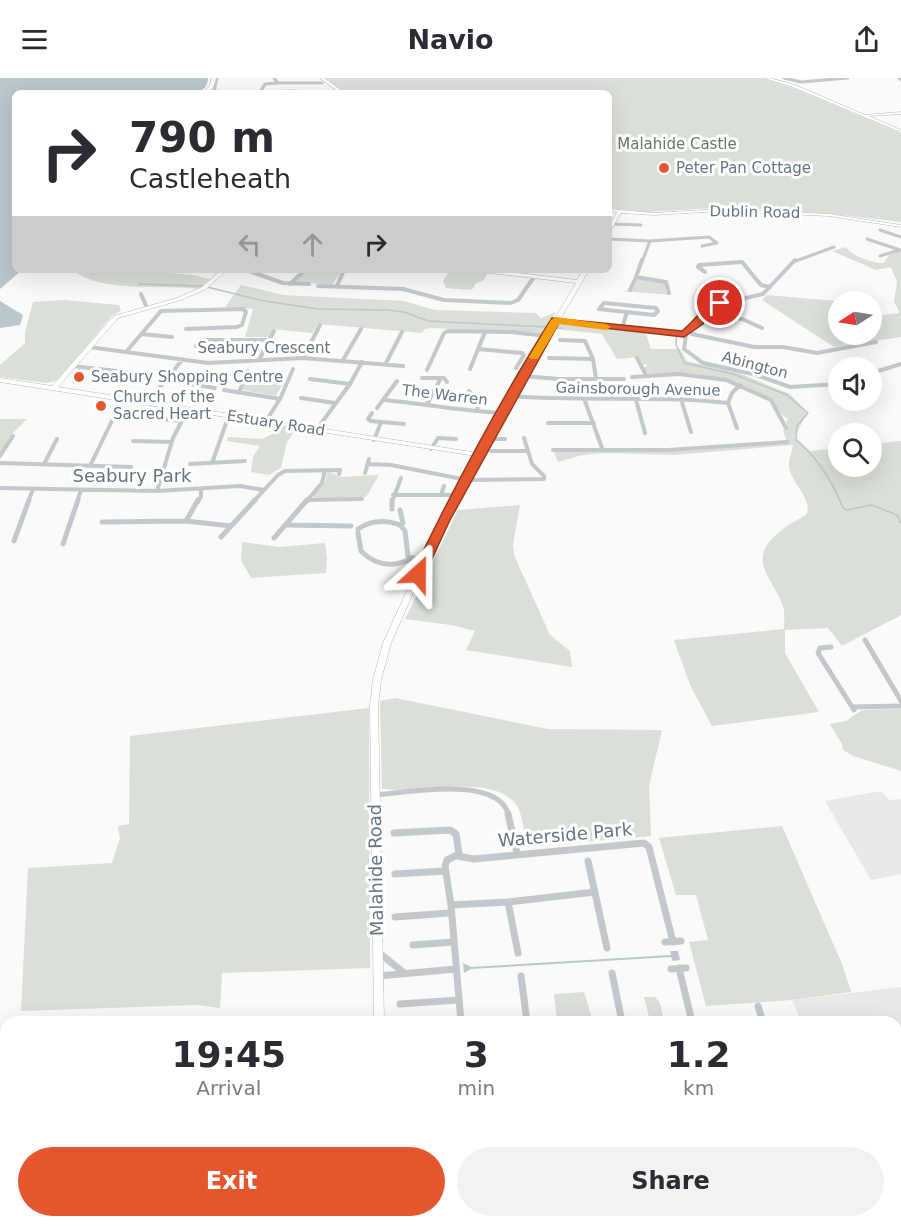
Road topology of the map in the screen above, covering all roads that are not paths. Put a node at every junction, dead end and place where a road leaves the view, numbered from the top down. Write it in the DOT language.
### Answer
graph roads {
  1 [pos="274,78"];
  2 [pos="766,78"];
  3 [pos="784,78"];
  4 [pos="848,78"];
  5 [pos="821,79"];
  6 [pos="322,81"];
  7 [pos="278,84"];
  8 [pos="288,84"];
  9 [pos="301,85"];
  10 [pos="297,88"];
  11 [pos="262,90"];
  12 [pos="286,90"];
  13 [pos="338,90"];
  14 [pos="901,113"];
  15 [pos="864,115"];
  16 [pos="901,131"];
  17 [pos="612,210"];
  18 [pos="620,211"];
  19 [pos="612,224"];
  20 [pos="641,225"];
  21 [pos="901,226"];
  22 [pos="612,227"];
  23 [pos="880,230"];
  24 [pos="901,237"];
  25 [pos="612,239"];
  26 [pos="867,239"];
  27 [pos="650,242"];
  28 [pos="717,243"];
  29 [pos="726,245"];
  30 [pos="702,246"];
  31 [pos="834,247"];
  32 [pos="900,250"];
  33 [pos="880,256"];
  34 [pos="705,272"];
  35 [pos="221,273"];
  36 [pos="255,273"];
  37 [pos="302,273"];
  38 [pos="343,273"];
  39 [pos="524,273"];
  40 [pos="584,273"];
  41 [pos="534,277"];
  42 [pos="636,277"];
  43 [pos="578,282"];
  44 [pos="290,284"];
  45 [pos="309,284"];
  46 [pos="318,286"];
  47 [pos="337,286"];
  48 [pos="770,288"];
  49 [pos="630,290"];
  50 [pos="669,293"];
  51 [pos="141,294"];
  52 [pos="147,308"];
  53 [pos="161,311"];
  54 [pos="627,312"];
  55 [pos="704,313"];
  56 [pos="320,325"];
  57 [pos="553,325"];
  58 [pos="623,325"];
  59 [pos="361,328"];
  60 [pos="762,328"];
  61 [pos="186,329"];
  62 [pos="274,331"];
  63 [pos="402,332"];
  64 [pos="485,332"];
  65 [pos="141,334"];
  66 [pos="684,334"];
  67 [pos="547,336"];
  68 [pos="172,337"];
  69 [pos="269,340"];
  70 [pos="560,340"];
  71 [pos="195,345"];
  72 [pos="862,345"];
  73 [pos="89,347"];
  74 [pos="479,349"];
  75 [pos="126,352"];
  76 [pos="303,358"];
  77 [pos="549,358"];
  78 [pos="637,358"];
  79 [pos="593,359"];
  80 [pos="183,360"];
  81 [pos="259,360"];
  82 [pos="343,360"];
  83 [pos="362,362"];
  84 [pos="901,364"];
  85 [pos="385,365"];
  86 [pos="72,366"];
  87 [pos="403,366"];
  88 [pos="516,368"];
  89 [pos="293,369"];
  90 [pos="470,369"];
  91 [pos="427,370"];
  92 [pos="882,370"];
  93 [pos="248,371"];
  94 [pos="143,374"];
  95 [pos="646,375"];
  96 [pos="523,376"];
  97 [pos="632,377"];
  98 [pos="422,378"];
  99 [pos="441,378"];
  100 [pos="310,379"];
  101 [pos="596,379"];
  102 [pos="624,379"];
  103 [pos="0,380"];
  104 [pos="166,380"];
  105 [pos="398,381"];
  106 [pos="447,382"];
  107 [pos="350,384"];
  108 [pos="740,385"];
  109 [pos="828,385"];
  110 [pos="54,388"];
  111 [pos="159,388"];
  112 [pos="215,388"];
  113 [pos="224,390"];
  114 [pos="470,391"];
  115 [pos="239,392"];
  116 [pos="512,396"];
  117 [pos="123,398"];
  118 [pos="301,398"];
  119 [pos="280,399"];
  120 [pos="681,399"];
  121 [pos="384,400"];
  122 [pos="585,400"];
  123 [pos="636,400"];
  124 [pos="336,403"];
  125 [pos="728,403"];
  126 [pos="427,404"];
  127 [pos="377,408"];
  128 [pos="188,409"];
  129 [pos="477,411"];
  130 [pos="372,413"];
  131 [pos="502,413"];
  132 [pos="229,415"];
  133 [pos="160,419"];
  134 [pos="180,421"];
  135 [pos="266,421"];
  136 [pos="381,422"];
  137 [pos="548,423"];
  138 [pos="594,423"];
  139 [pos="404,424"];
  140 [pos="736,428"];
  141 [pos="786,428"];
  142 [pos="317,429"];
  143 [pos="691,432"];
  144 [pos="645,433"];
  145 [pos="13,436"];
  146 [pos="524,438"];
  147 [pos="57,439"];
  148 [pos="489,439"];
  149 [pos="505,439"];
  150 [pos="374,440"];
  151 [pos="456,440"];
  152 [pos="133,441"];
  153 [pos="171,442"];
  154 [pos="787,442"];
  155 [pos="602,448"];
  156 [pos="431,449"];
  157 [pos="553,450"];
  158 [pos="491,451"];
  159 [pos="528,451"];
  160 [pos="0,456"];
  161 [pos="480,456"];
  162 [pos="245,461"];
  163 [pos="0,463"];
  164 [pos="212,463"];
  165 [pos="44,464"];
  166 [pos="91,464"];
  167 [pos="190,464"];
  168 [pos="131,467"];
  169 [pos="325,470"];
  170 [pos="365,473"];
  171 [pos="339,474"];
  172 [pos="451,477"];
  173 [pos="467,480"];
  174 [pos="405,483"];
  175 [pos="0,488"];
  176 [pos="33,489"];
  177 [pos="201,489"];
  178 [pos="81,490"];
  179 [pos="264,490"];
  180 [pos="157,491"];
  181 [pos="393,495"];
  182 [pos="441,495"];
  183 [pos="458,495"];
  184 [pos="362,499"];
  185 [pos="307,500"];
  186 [pos="400,510"];
  187 [pos="186,521"];
  188 [pos="102,522"];
  189 [pos="393,522"];
  190 [pos="287,525"];
  191 [pos="400,525"];
  192 [pos="231,526"];
  193 [pos="351,526"];
  194 [pos="221,537"];
  195 [pos="274,538"];
  196 [pos="14,541"];
  197 [pos="63,544"];
  198 [pos="410,559"];
  199 [pos="424,561"];
  200 [pos="865,640"];
  201 [pos="831,647"];
  202 [pos="901,700"];
  203 [pos="901,706"];
  204 [pos="375,795"];
  205 [pos="394,833"];
  206 [pos="516,853"];
  207 [pos="457,856"];
  208 [pos="474,859"];
  209 [pos="588,861"];
  210 [pos="445,871"];
  211 [pos="395,873"];
  212 [pos="595,891"];
  213 [pos="508,902"];
  214 [pos="451,905"];
  215 [pos="450,914"];
  216 [pos="395,917"];
  217 [pos="681,941"];
  218 [pos="453,942"];
  219 [pos="413,945"];
  220 [pos="607,948"];
  221 [pos="378,952"];
  222 [pos="518,952"];
  223 [pos="456,969"];
  224 [pos="671,969"];
  225 [pos="404,973"];
  226 [pos="612,973"];
  227 [pos="378,976"];
  228 [pos="521,976"];
  229 [pos="459,1000"];
  230 [pos="400,1004"];
  231 [pos="758,1006"];
  232 [pos="379,1016"];
  233 [pos="461,1016"];
  234 [pos="526,1016"];
  235 [pos="621,1016"];
  236 [pos="692,1016"];
  237 [pos="761,1016"];
  1 -- 7 [label="street"];
  2 -- 15 [label="main road"];
  3 -- 5 [label="street"];
  4 -- 5 [label="street"];
  6 -- 9 [label="street"];
  6 -- 13 [label="main road"];
  7 -- 8 [label="street"];
  7 -- 11 [label="street"];
  8 -- 9 [label="street"];
  8 -- 12 [label="street"];
  9 -- 10 [label="street"];
  14 -- 15 [label="main road"];
  15 -- 16 [label="main road"];
  17 -- 18 [label="main road, Dublin Road"];
  18 -- 19 [label="main road"];
  18 -- 21 [label="main road, Dublin Road"];
  20 -- 22 [label="street"];
  23 -- 24 [label="street"];
  25 -- 27 [label="street"];
  26 -- 32 [label="street"];
  27 -- 28 [label="street"];
  27 -- 42 [label="street"];
  28 -- 29 [label="street"];
  28 -- 30 [label="street"];
  31 -- 48 [label="street"];
  32 -- 33 [label="street"];
  34 -- 48 [label="street"];
  35 -- 52 [label="main road"];
  36 -- 44 [label="street"];
  37 -- 44 [label="street"];
  38 -- 47 [label="street"];
  39 -- 41 [label="main road"];
  40 -- 43 [label="main road, Malahide Road"];
  41 -- 43 [label="main road"];
  41 -- 47 [label="street"];
  42 -- 49 [label="street"];
  42 -- 50 [label="street"];
  43 -- 57 [label="main road, Malahide Road"];
  44 -- 45 [label="street"];
  46 -- 47 [label="street"];
  48 -- 55 [label="street"];
  51 -- 52 [label="street"];
  52 -- 73 [label="main road"];
  53 -- 61 [label="street"];
  53 -- 65 [label="street"];
  54 -- 54 [label="street"];
  54 -- 58 [label="street"];
  55 -- 60 [label="street"];
  55 -- 66 [label="street"];
  56 -- 76 [label="street"];
  57 -- 58 [label="street"];
  57 -- 67 [label="main road, Malahide Road"];
  58 -- 66 [label="street"];
  59 -- 82 [label="street"];
  62 -- 69 [label="street"];
  63 -- 85 [label="street"];
  64 -- 67 [label="street"];
  64 -- 74 [label="street"];
  64 -- 91 [label="street"];
  65 -- 68 [label="street"];
  65 -- 75 [label="street"];
  66 -- 72 [label="street, Abington"];
  66 -- 109 [label="street, Abington"];
  67 -- 96 [label="main road, Malahide Road"];
  69 -- 71 [label="street"];
  69 -- 81 [label="street"];
  70 -- 79 [label="street"];
  73 -- 75 [label="street, Seabury Crescent"];
  73 -- 86 [label="main road"];
  74 -- 88 [label="street"];
  74 -- 90 [label="street"];
  75 -- 80 [label="street, Seabury Crescent"];
  76 -- 81 [label="street, Seabury Crescent"];
  76 -- 82 [label="street, Seabury Crescent"];
  77 -- 79 [label="street"];
  78 -- 95 [label="street"];
  79 -- 101 [label="street"];
  80 -- 81 [label="street, Seabury Crescent"];
  80 -- 104 [label="street"];
  82 -- 83 [label="street, Seabury Crescent"];
  83 -- 85 [label="street, Seabury Crescent"];
  83 -- 107 [label="street"];
  84 -- 92 [label="street"];
  85 -- 87 [label="street, Seabury Crescent"];
  86 -- 94 [label="street"];
  86 -- 110 [label="main road"];
  89 -- 119 [label="street"];
  93 -- 115 [label="street"];
  95 -- 97 [label="street"];
  95 -- 108 [label="street"];
  96 -- 101 [label="street"];
  96 -- 116 [label="main road, Malahide Road"];
  98 -- 99 [label="street"];
  99 -- 106 [label="street"];
  99 -- 126 [label="street"];
  100 -- 107 [label="street"];
  101 -- 102 [label="street"];
  103 -- 110 [label="main road, Estuary Road"];
  104 -- 111 [label="street"];
  104 -- 112 [label="street"];
  105 -- 121 [label="street"];
  107 -- 124 [label="street"];
  108 -- 125 [label="street"];
  108 -- 141 [label="street"];
  110 -- 117 [label="main road, Estuary Road"];
  113 -- 115 [label="street"];
  114 -- 129 [label="street"];
  115 -- 119 [label="street"];
  116 -- 122 [label="street, Gainsborough Avenue"];
  116 -- 131 [label="main road, Malahide Road"];
  117 -- 128 [label="main road, Estuary Road"];
  117 -- 166 [label="street"];
  118 -- 124 [label="street"];
  119 -- 135 [label="street"];
  120 -- 123 [label="street, Gainsborough Avenue"];
  120 -- 125 [label="street, Gainsborough Avenue"];
  120 -- 143 [label="street"];
  121 -- 126 [label="street, The Warren"];
  121 -- 127 [label="street"];
  122 -- 123 [label="street, Gainsborough Avenue"];
  122 -- 138 [label="street"];
  123 -- 144 [label="street"];
  124 -- 142 [label="street"];
  125 -- 140 [label="street"];
  126 -- 129 [label="street, The Warren"];
  128 -- 132 [label="main road, Estuary Road"];
  128 -- 134 [label="street"];
  129 -- 131 [label="street, The Warren"];
  130 -- 136 [label="street"];
  131 -- 148 [label="main road, Malahide Road"];
  132 -- 135 [label="main road, Estuary Road"];
  132 -- 164 [label="street"];
  133 -- 134 [label="street"];
  134 -- 153 [label="street"];
  135 -- 142 [label="main road, Estuary Road"];
  136 -- 139 [label="street"];
  136 -- 150 [label="street"];
  137 -- 138 [label="street"];
  138 -- 155 [label="street"];
  142 -- 150 [label="main road, Estuary Road"];
  145 -- 160 [label="street"];
  146 -- 159 [label="street"];
  147 -- 165 [label="street"];
  148 -- 149 [label="street"];
  148 -- 161 [label="main road, Malahide Road"];
  150 -- 156 [label="main road, Estuary Road"];
  151 -- 156 [label="street"];
  152 -- 153 [label="street"];
  153 -- 180 [label="street"];
  154 -- 155 [label="street"];
  155 -- 157 [label="street"];
  156 -- 161 [label="main road, Estuary Road"];
  158 -- 159 [label="street"];
  159 -- 173 [label="street"];
  161 -- 173 [label="main road, Malahide Road"];
  162 -- 164 [label="street"];
  163 -- 165 [label="street"];
  164 -- 167 [label="street"];
  165 -- 166 [label="street"];
  166 -- 168 [label="street"];
  169 -- 171 [label="street"];
  169 -- 179 [label="street"];
  169 -- 185 [label="street"];
  170 -- 172 [label="street"];
  172 -- 173 [label="street"];
  172 -- 182 [label="street"];
  173 -- 183 [label="main road, Malahide Road"];
  174 -- 181 [label="street"];
  175 -- 176 [label="street, Seabury Park"];
  176 -- 178 [label="street, Seabury Park"];
  176 -- 196 [label="street"];
  177 -- 179 [label="street, Seabury Park"];
  177 -- 180 [label="street, Seabury Park"];
  177 -- 187 [label="street"];
  178 -- 180 [label="street, Seabury Park"];
  178 -- 197 [label="street"];
  179 -- 192 [label="street"];
  181 -- 182 [label="street"];
  181 -- 189 [label="street"];
  182 -- 183 [label="street"];
  183 -- 199 [label="main road, Malahide Road"];
  184 -- 185 [label="street"];
  185 -- 190 [label="street"];
  186 -- 191 [label="street"];
  187 -- 188 [label="street"];
  187 -- 192 [label="street"];
  189 -- 191 [label="street"];
  189 -- 198 [label="street"];
  190 -- 193 [label="street"];
  190 -- 195 [label="street"];
  191 -- 198 [label="street"];
  192 -- 194 [label="street"];
  198 -- 199 [label="street"];
  199 -- 204 [label="main road, Malahide Road"];
  200 -- 202 [label="street"];
  201 -- 203 [label="street"];
  204 -- 206 [label="street"];
  204 -- 221 [label="main road, Malahide Road"];
  205 -- 207 [label="street"];
  206 -- 208 [label="street, Waterside Park"];
  206 -- 217 [label="street, Waterside Park"];
  207 -- 208 [label="street, Waterside Park"];
  207 -- 210 [label="street"];
  209 -- 212 [label="street"];
  210 -- 211 [label="street"];
  210 -- 214 [label="street"];
  212 -- 213 [label="street"];
  212 -- 220 [label="street"];
  213 -- 214 [label="street"];
  213 -- 222 [label="street"];
  214 -- 215 [label="street"];
  215 -- 216 [label="street"];
  215 -- 218 [label="street"];
  218 -- 219 [label="street"];
  218 -- 223 [label="street"];
  221 -- 225 [label="street"];
  221 -- 227 [label="main road, Malahide Road"];
  223 -- 225 [label="street"];
  223 -- 229 [label="street"];
  224 -- 236 [label="street"];
  225 -- 227 [label="street"];
  226 -- 235 [label="street"];
  227 -- 232 [label="main road, Malahide Road"];
  228 -- 234 [label="street"];
  229 -- 230 [label="street"];
  229 -- 233 [label="street"];
  231 -- 237 [label="street"];
}
